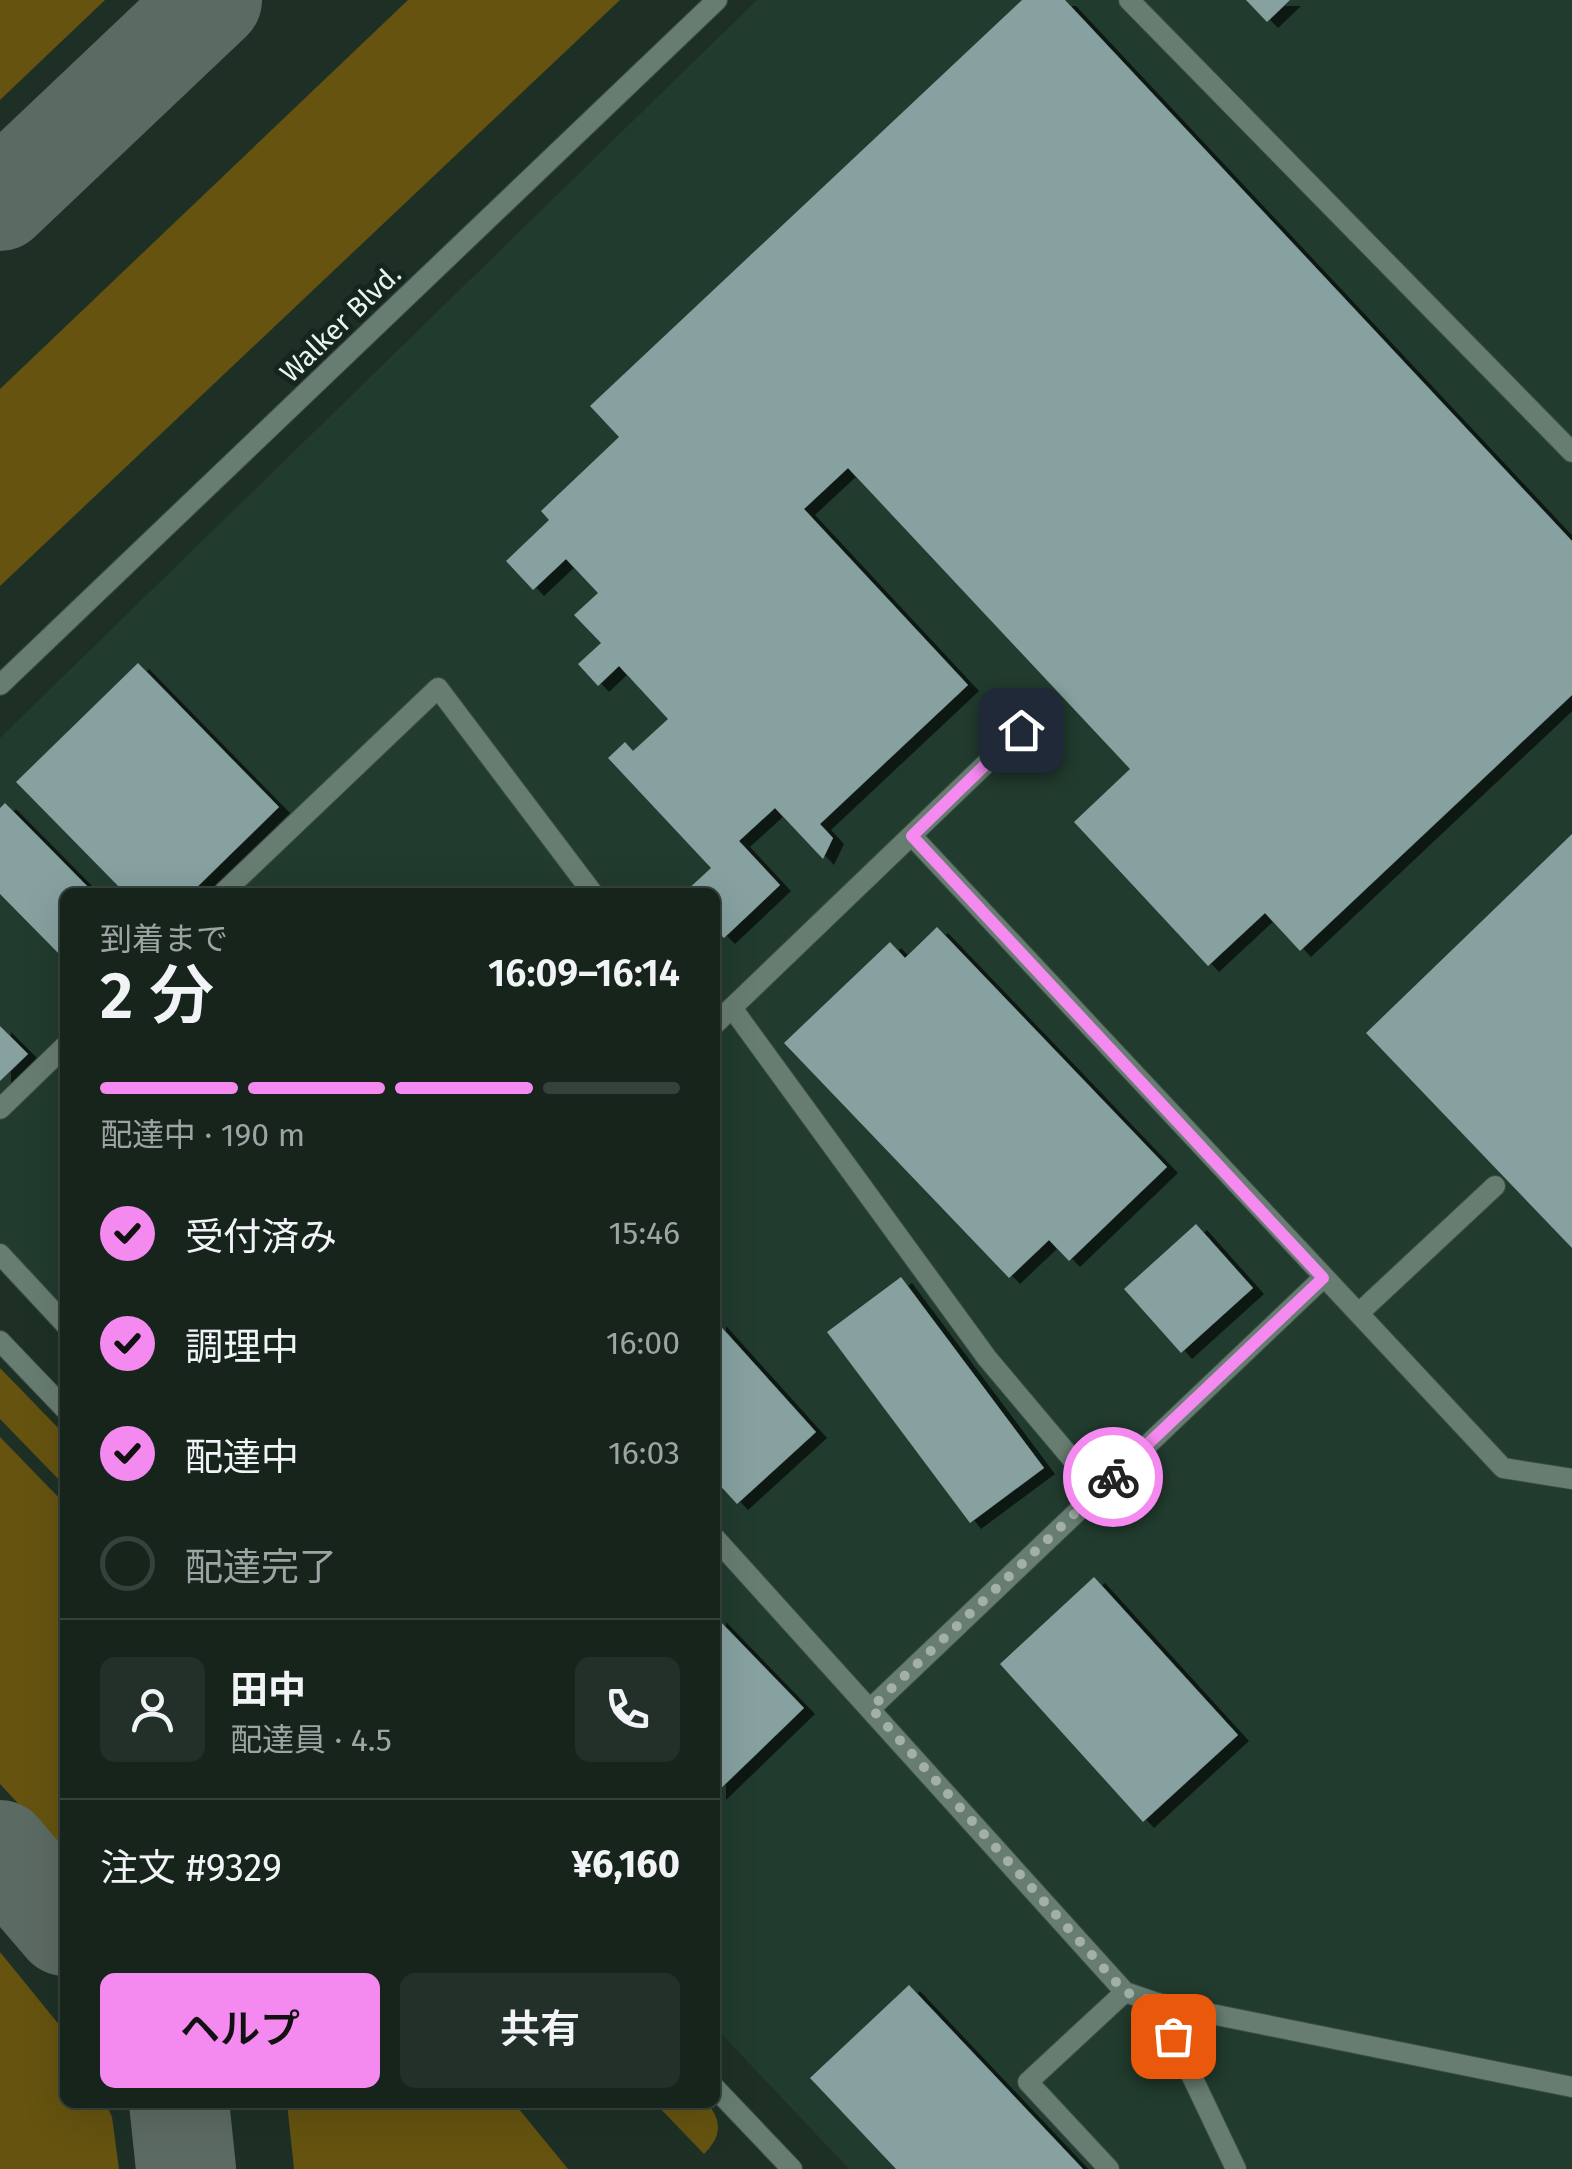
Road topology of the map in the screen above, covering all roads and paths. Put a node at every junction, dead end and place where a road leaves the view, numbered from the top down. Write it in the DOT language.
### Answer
graph roads {
  1 [pos="718,0"];
  2 [pos="1129,0"];
  3 [pos="1572,452"];
  4 [pos="0,685"];
  5 [pos="1021,730"];
  6 [pos="912,836"];
  7 [pos="228,888"];
  8 [pos="589,888"];
  9 [pos="732,1008"];
  10 [pos="720,1019"];
  11 [pos="60,1051"];
  12 [pos="0,1109"];
  13 [pos="1495,1186"];
  14 [pos="0,1254"];
  15 [pos="1323,1278"];
  16 [pos="1359,1313"];
  17 [pos="60,1319"];
  18 [pos="0,1341"];
  19 [pos="60,1404"];
  20 [pos="1572,1480"];
  21 [pos="1099,1491"];
  22 [pos="720,1543"];
  23 [pos="871,1708"];
  24 [pos="1125,1992"];
  25 [pos="1157,2003"];
  26 [pos="1572,2087"];
  27 [pos="720,2093"];
  28 [pos="792,2169"];
  29 [pos="1109,2169"];
  30 [pos="1236,2169"];
  1 -- 4 [label="lane, Walker Blvd."];
  2 -- 3 [label="lane"];
  5 -- 6 [label="lane"];
  6 -- 9 [label="lane"];
  6 -- 15 [label="lane"];
  7 -- 8 [label="lane"];
  9 -- 10 [label="lane"];
  9 -- 21 [label="lane"];
  11 -- 12 [label="lane"];
  13 -- 16 [label="lane"];
  14 -- 17 [label="lane"];
  15 -- 16 [label="lane"];
  15 -- 21 [label="lane"];
  16 -- 20 [label="lane"];
  18 -- 19 [label="lane"];
  21 -- 23 [label="lane"];
  22 -- 23 [label="lane"];
  23 -- 24 [label="lane"];
  24 -- 25 [label="lane"];
  24 -- 29 [label="lane"];
  25 -- 26 [label="lane"];
  25 -- 30 [label="lane"];
  27 -- 28 [label="lane"];
}
